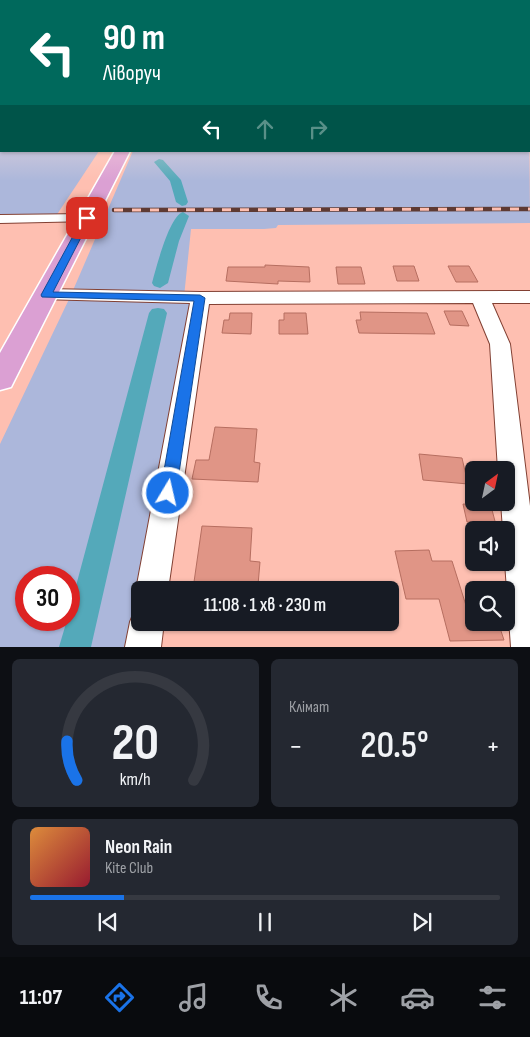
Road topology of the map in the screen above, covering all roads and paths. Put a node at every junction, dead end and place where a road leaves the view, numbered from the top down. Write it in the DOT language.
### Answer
graph roads {
  1 [pos="122,152"];
  2 [pos="87,218"];
  3 [pos="0,219"];
  4 [pos="46,295"];
  5 [pos="480,297"];
  6 [pos="530,297"];
  7 [pos="200,298"];
  8 [pos="0,379"];
  9 [pos="153,581"];
  10 [pos="146,631"];
  11 [pos="143,647"];
  12 [pos="528,647"];
  1 -- 2 [label="main road"];
  2 -- 3 [label="street"];
  2 -- 4 [label="main road"];
  4 -- 7 [label="street"];
  4 -- 8 [label="main road"];
  5 -- 6 [label="street"];
  5 -- 7 [label="street"];
  5 -- 12 [label="street"];
  7 -- 9 [label="street"];
  10 -- 11 [label="street"];
}
